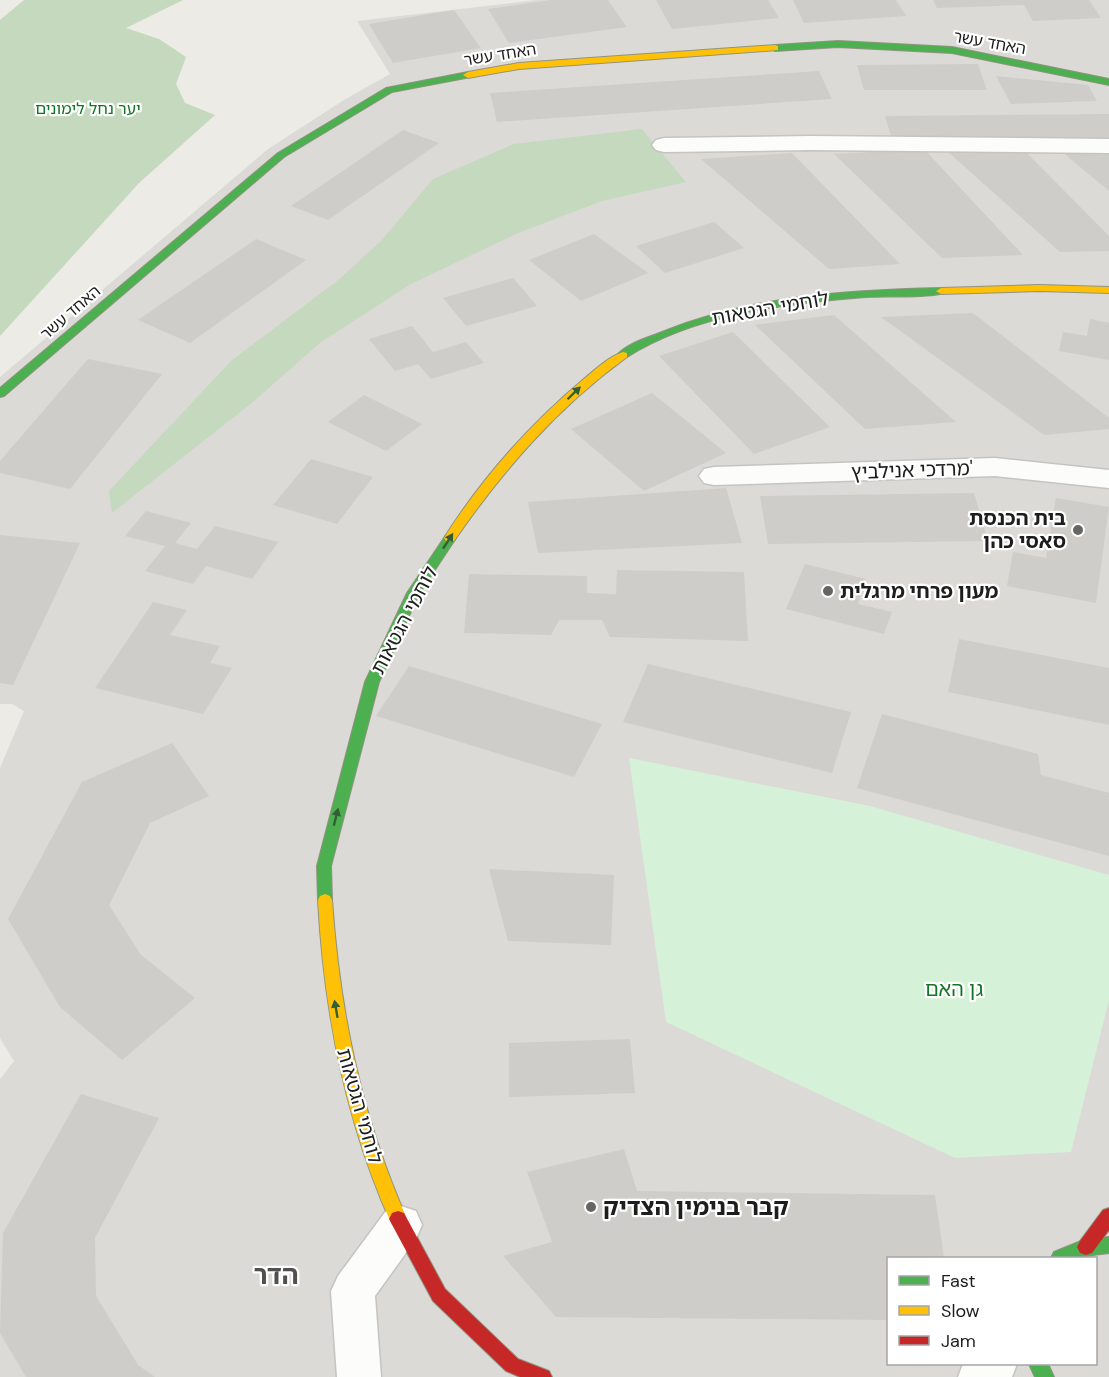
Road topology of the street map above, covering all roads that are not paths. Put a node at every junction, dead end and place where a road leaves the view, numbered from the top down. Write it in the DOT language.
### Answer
graph roads {
  1 [pos="1109,82"];
  2 [pos="664,145"];
  3 [pos="1109,146"];
  4 [pos="1109,290"];
  5 [pos="0,394"];
  6 [pos="714,476"];
  7 [pos="1109,479"];
  8 [pos="1109,1216"];
  9 [pos="401,1225"];
  10 [pos="1109,1245"];
  11 [pos="1086,1247"];
  12 [pos="1062,1257"];
  13 [pos="995,1365"];
  14 [pos="359,1377"];
  15 [pos="543,1377"];
  16 [pos="980,1377"];
  1 -- 5 [label="street, האחד עשר"];
  2 -- 3 [label="street"];
  9 -- 4 [label="street, לוחמי הגטאות, one-way"];
  6 -- 7 [label="street, מרדכי אנילביץ'"];
  8 -- 11 [label="street"];
  9 -- 14 [label="street"];
  9 -- 15 [label="street, לוחמי הגטאות"];
  10 -- 11 [label="street"];
  11 -- 12 [label="street"];
  13 -- 16 [label="street"];
}
